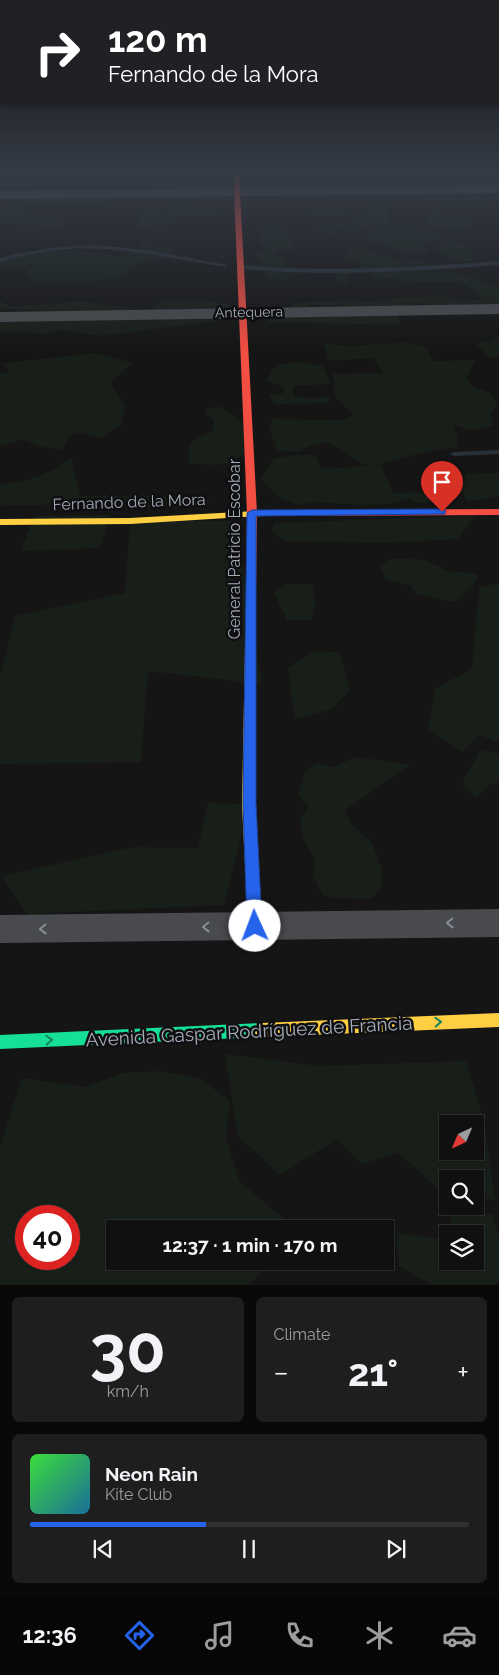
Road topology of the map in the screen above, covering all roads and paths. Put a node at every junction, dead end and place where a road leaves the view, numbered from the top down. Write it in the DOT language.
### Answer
graph roads {
  1 [pos="239,231"];
  2 [pos="499,309"];
  3 [pos="244,312"];
  4 [pos="0,317"];
  5 [pos="499,512"];
  6 [pos="252,513"];
  7 [pos="0,522"];
  8 [pos="499,923"];
  9 [pos="255,926"];
  10 [pos="0,929"];
  11 [pos="499,1020"];
  12 [pos="0,1042"];
  1 -- 3 [label="street, General Patricio Escobar"];
  2 -- 3 [label="street, Antequera"];
  3 -- 4 [label="street, Antequera"];
  3 -- 6 [label="street, General Patricio Escobar"];
  5 -- 6 [label="street, Fernando de la Mora"];
  6 -- 7 [label="street, Fernando de la Mora"];
  6 -- 9 [label="street, General Patricio Escobar"];
  8 -- 9 [label="street, one-way"];
  9 -- 10 [label="street, one-way"];
  12 -- 11 [label="street, Avenida Gaspar Rodríguez de Francia, one-way"];
}
